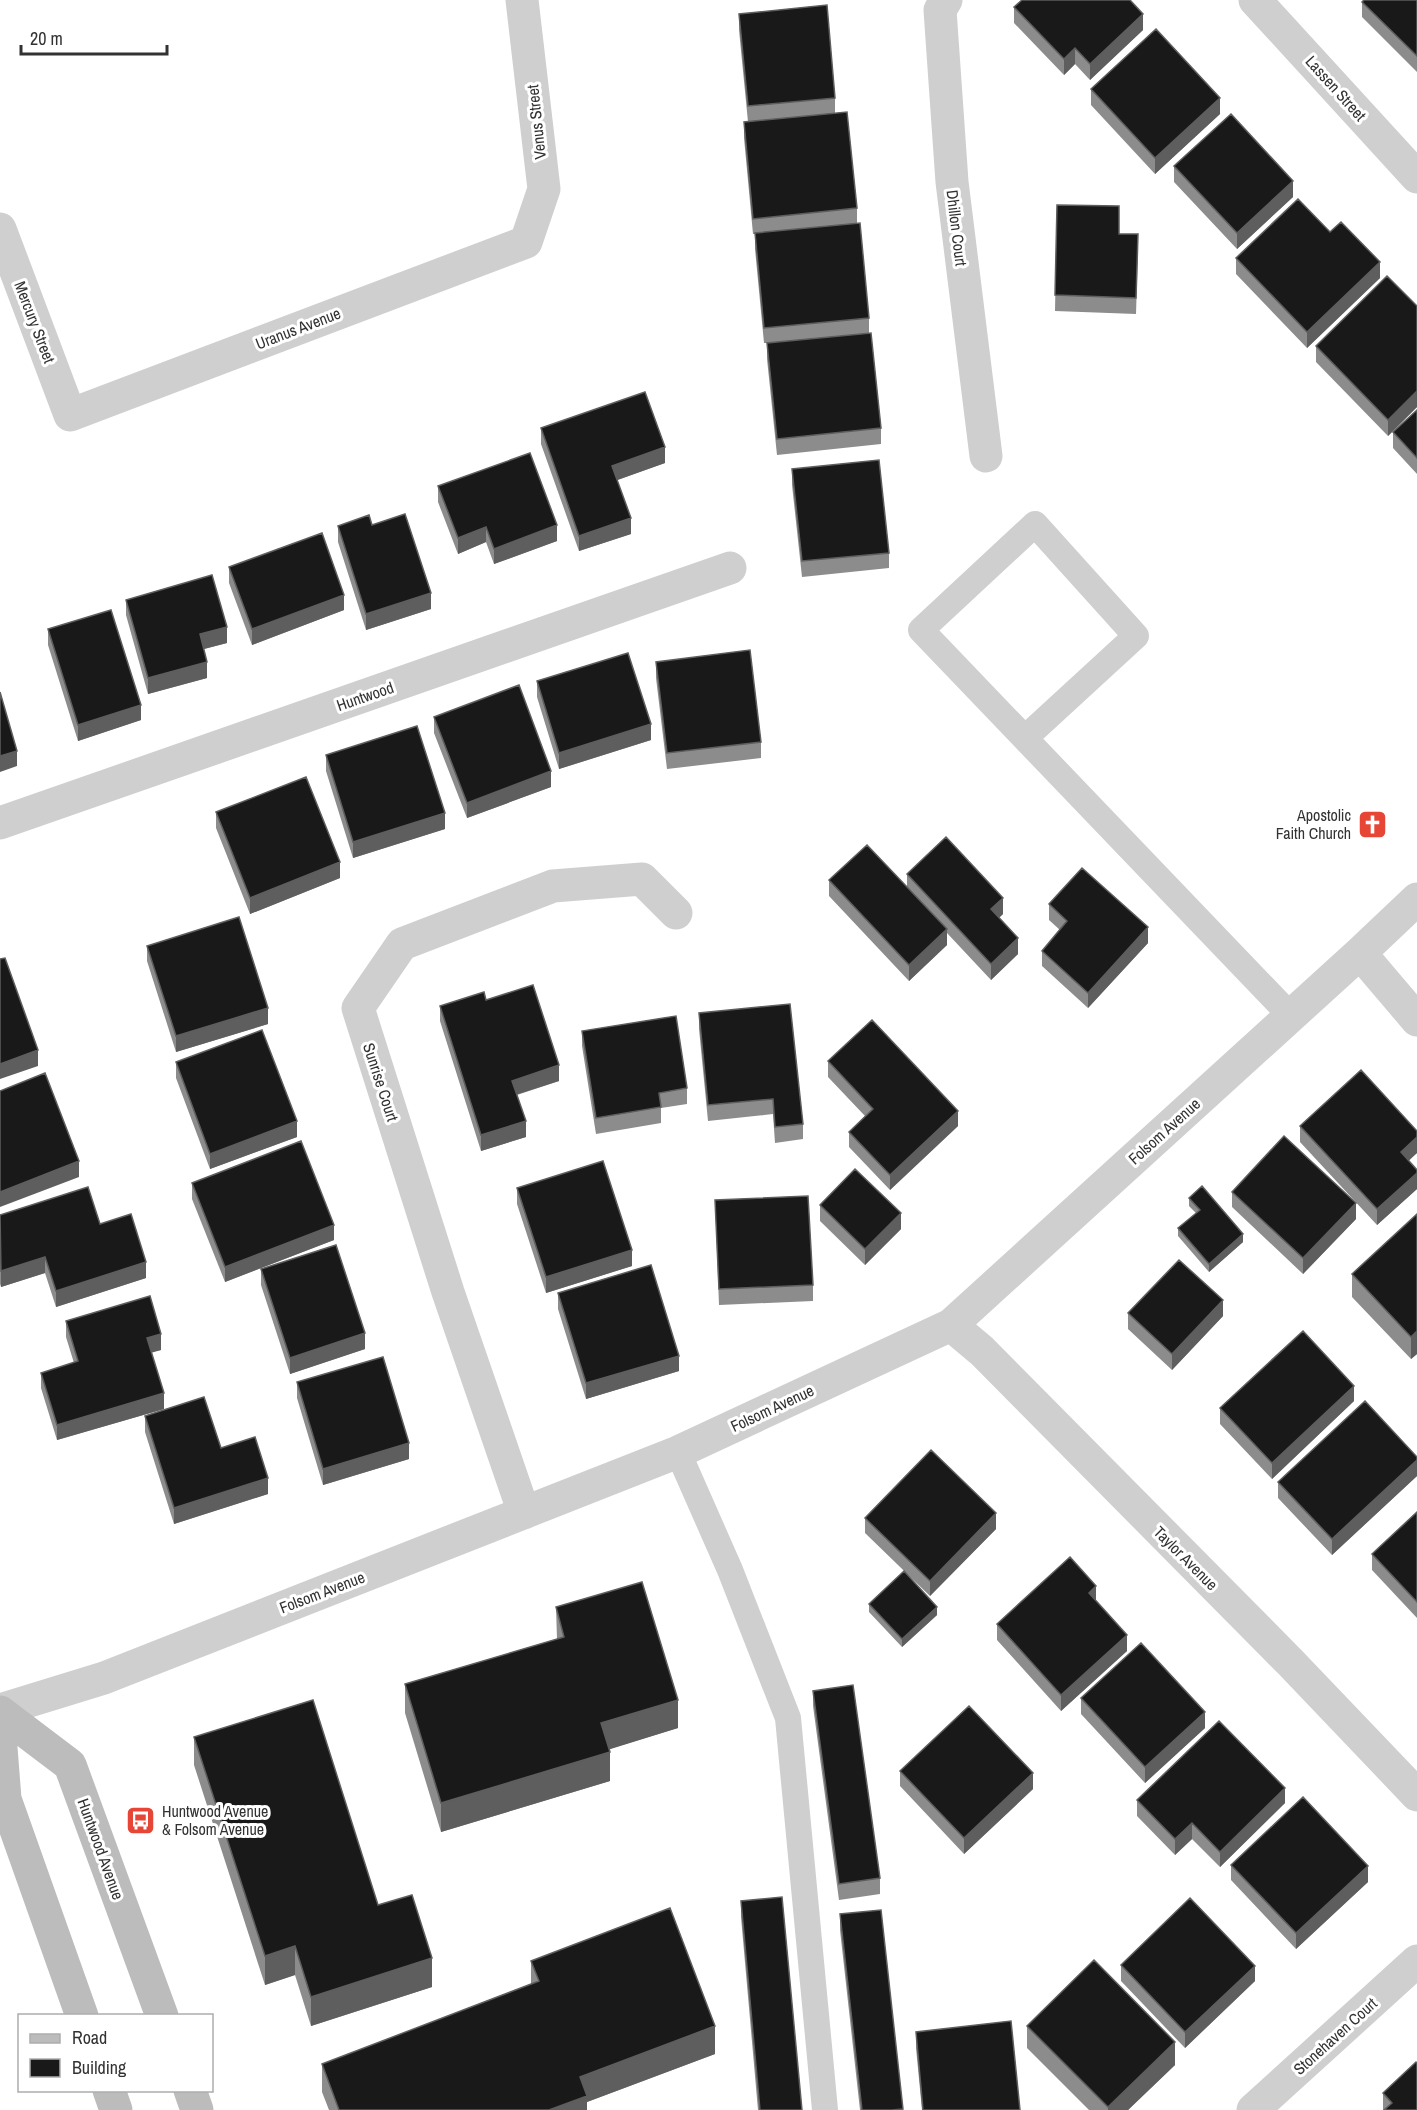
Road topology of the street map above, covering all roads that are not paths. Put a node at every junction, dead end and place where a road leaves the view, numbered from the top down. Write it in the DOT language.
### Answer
graph roads {
  1 [pos="522,0"];
  2 [pos="946,0"];
  3 [pos="1255,0"];
  4 [pos="1417,177"];
  5 [pos="0,229"];
  6 [pos="526,242"];
  7 [pos="70,415"];
  8 [pos="986,456"];
  9 [pos="730,568"];
  10 [pos="1025,738"];
  11 [pos="0,823"];
  12 [pos="1417,899"];
  13 [pos="676,913"];
  14 [pos="1360,953"];
  15 [pos="1291,1016"];
  16 [pos="1417,1020"];
  17 [pos="951,1324"];
  18 [pos="678,1452"];
  19 [pos="524,1513"];
  20 [pos="0,1711"];
  21 [pos="0,1735"];
  22 [pos="1417,1795"];
  23 [pos="1417,1961"];
  24 [pos="81,2014"];
  25 [pos="161,2014"];
  26 [pos="109,2092"];
  27 [pos="190,2092"];
  28 [pos="116,2110"];
  29 [pos="197,2110"];
  30 [pos="825,2110"];
  31 [pos="1253,2110"];
  1 -- 6 [label="street, Venus Street"];
  2 -- 8 [label="street, Dhillon Court"];
  3 -- 4 [label="street, Lassen Street"];
  5 -- 7 [label="street, Mercury Street"];
  6 -- 7 [label="street, Uranus Avenue"];
  9 -- 11 [label="street, Huntwood"];
  10 -- 10 [label="lane"];
  10 -- 15 [label="lane"];
  12 -- 14 [label="street, Folsom Avenue"];
  13 -- 19 [label="street, Sunrise Court"];
  14 -- 15 [label="street, Folsom Avenue"];
  14 -- 16 [label="street"];
  15 -- 17 [label="street, Folsom Avenue"];
  17 -- 18 [label="street, Folsom Avenue"];
  17 -- 22 [label="street, Taylor Avenue"];
  18 -- 19 [label="street, Folsom Avenue"];
  18 -- 30 [label="lane"];
  19 -- 20 [label="street, Folsom Avenue"];
  20 -- 25 [label="street, Huntwood Avenue"];
  21 -- 24 [label="street"];
  23 -- 31 [label="street, Stonehaven Court"];
  26 -- 28 [label="street"];
  27 -- 29 [label="street"];
}
